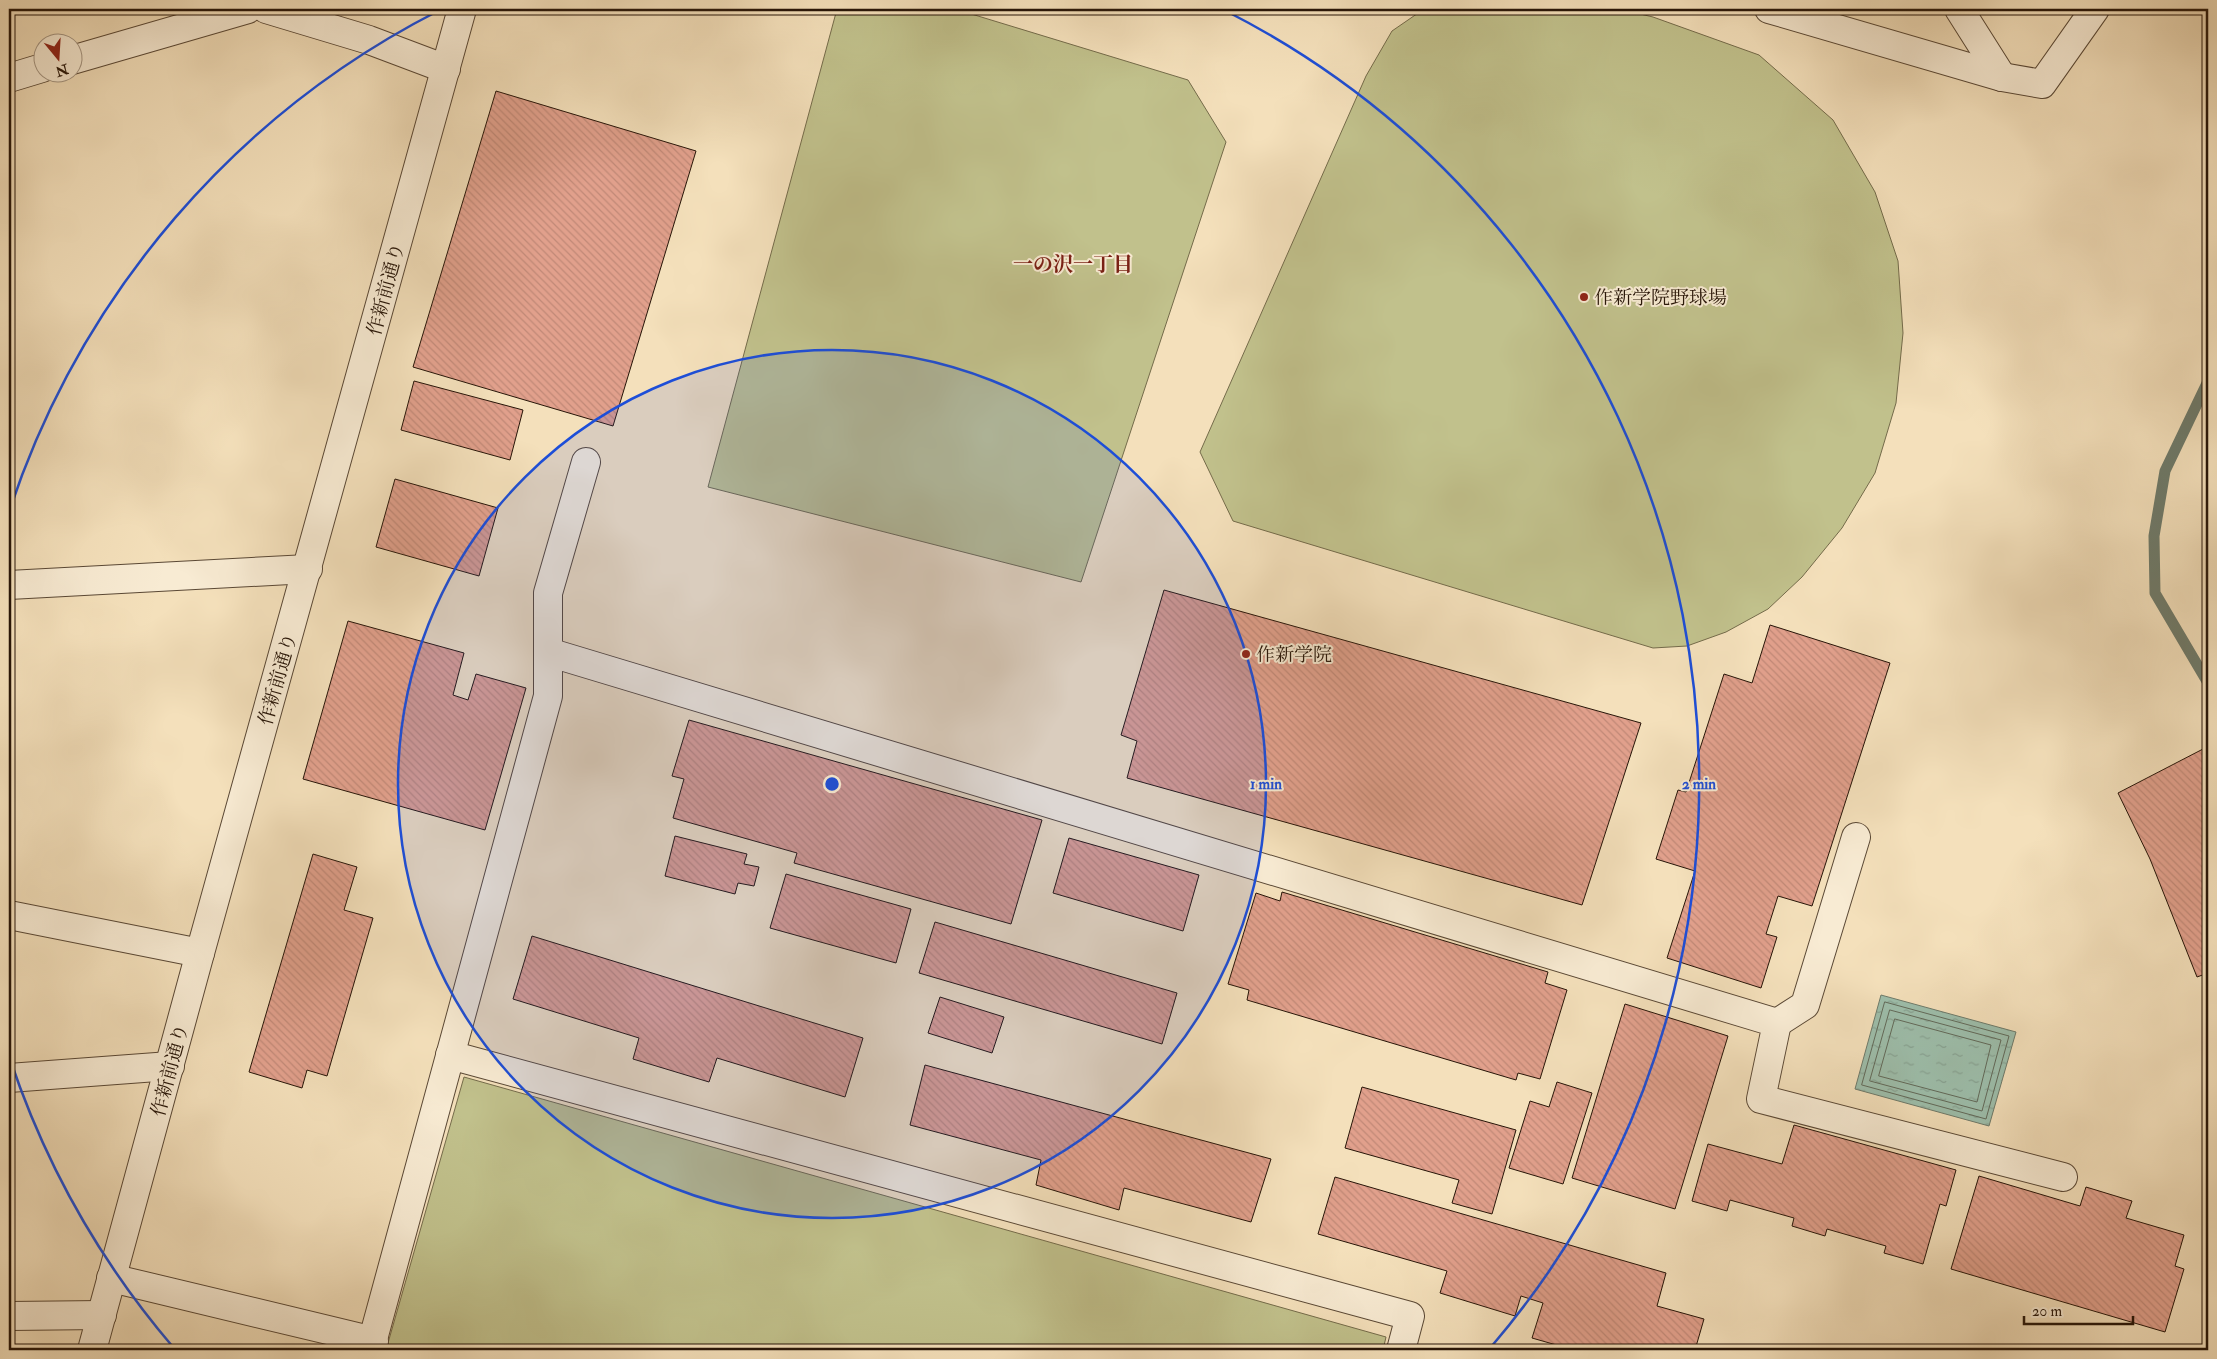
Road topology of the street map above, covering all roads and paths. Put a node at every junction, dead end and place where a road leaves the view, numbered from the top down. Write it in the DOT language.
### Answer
graph roads {
  1 [pos="248,9"];
  2 [pos="266,9"];
  3 [pos="462,9"];
  4 [pos="1959,9"];
  5 [pos="2095,9"];
  6 [pos="1781,11"];
  7 [pos="82,57"];
  8 [pos="446,69"];
  9 [pos="32,71"];
  10 [pos="2002,77"];
  11 [pos="9,78"];
  12 [pos="586,462"];
  13 [pos="308,569"];
  14 [pos="9,585"];
  15 [pos="548,652"];
  16 [pos="1856,837"];
  17 [pos="9,915"];
  18 [pos="200,953"];
  19 [pos="1777,1023"];
  20 [pos="450,1055"];
  21 [pos="170,1066"];
  22 [pos="9,1078"];
  23 [pos="2063,1177"];
  24 [pos="111,1278"];
  25 [pos="102,1315"];
  26 [pos="9,1316"];
  27 [pos="372,1345"];
  28 [pos="92,1350"];
  29 [pos="1400,1350"];
  1 -- 7 [label="street"];
  2 -- 8 [label="street"];
  3 -- 8 [label="street, 作新前通り"];
  4 -- 10 [label="street"];
  5 -- 10 [label="street"];
  6 -- 10 [label="street"];
  8 -- 13 [label="street, 作新前通り"];
  9 -- 11 [label="street"];
  12 -- 15 [label="street"];
  13 -- 14 [label="street"];
  13 -- 18 [label="street, 作新前通り"];
  15 -- 19 [label="street"];
  15 -- 20 [label="street"];
  16 -- 19 [label="street"];
  17 -- 18 [label="street"];
  18 -- 21 [label="street, 作新前通り"];
  19 -- 23 [label="street"];
  20 -- 27 [label="street"];
  20 -- 29 [label="street"];
  21 -- 22 [label="street"];
  21 -- 24 [label="street, 作新前通り"];
  24 -- 25 [label="street, 作新前通り"];
  24 -- 27 [label="street"];
  25 -- 26 [label="street"];
  25 -- 28 [label="street, 作新前通り"];
}
